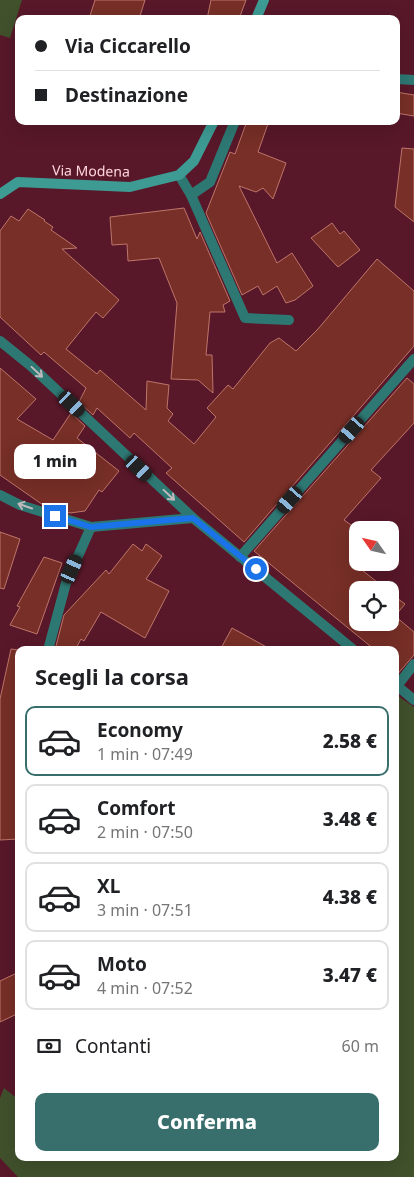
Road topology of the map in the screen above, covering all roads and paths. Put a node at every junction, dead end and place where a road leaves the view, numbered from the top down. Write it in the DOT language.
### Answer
graph roads {
  1 [pos="264,0"];
  2 [pos="258,15"];
  3 [pos="400,79"];
  4 [pos="414,80"];
  5 [pos="212,125"];
  6 [pos="233,125"];
  7 [pos="179,175"];
  8 [pos="0,194"];
  9 [pos="191,195"];
  10 [pos="289,320"];
  11 [pos="0,341"];
  12 [pos="414,359"];
  13 [pos="0,495"];
  14 [pos="193,518"];
  15 [pos="91,527"];
  16 [pos="240,557"];
  17 [pos="49,646"];
  18 [pos="349,646"];
  19 [pos="414,664"];
  20 [pos="399,682"];
  21 [pos="399,688"];
  22 [pos="414,700"];
  1 -- 2 [label="main road"];
  3 -- 4 [label="street"];
  5 -- 7 [label="main road"];
  6 -- 9 [label="street"];
  7 -- 8 [label="main road, Via Modena"];
  7 -- 9 [label="street"];
  9 -- 10 [label="street"];
  11 -- 14 [label="street, one-way"];
  12 -- 16 [label="street"];
  15 -- 13 [label="street, one-way"];
  14 -- 15 [label="street"];
  14 -- 16 [label="street"];
  15 -- 17 [label="street"];
  16 -- 18 [label="street"];
  19 -- 20 [label="street"];
  21 -- 22 [label="street"];
}
